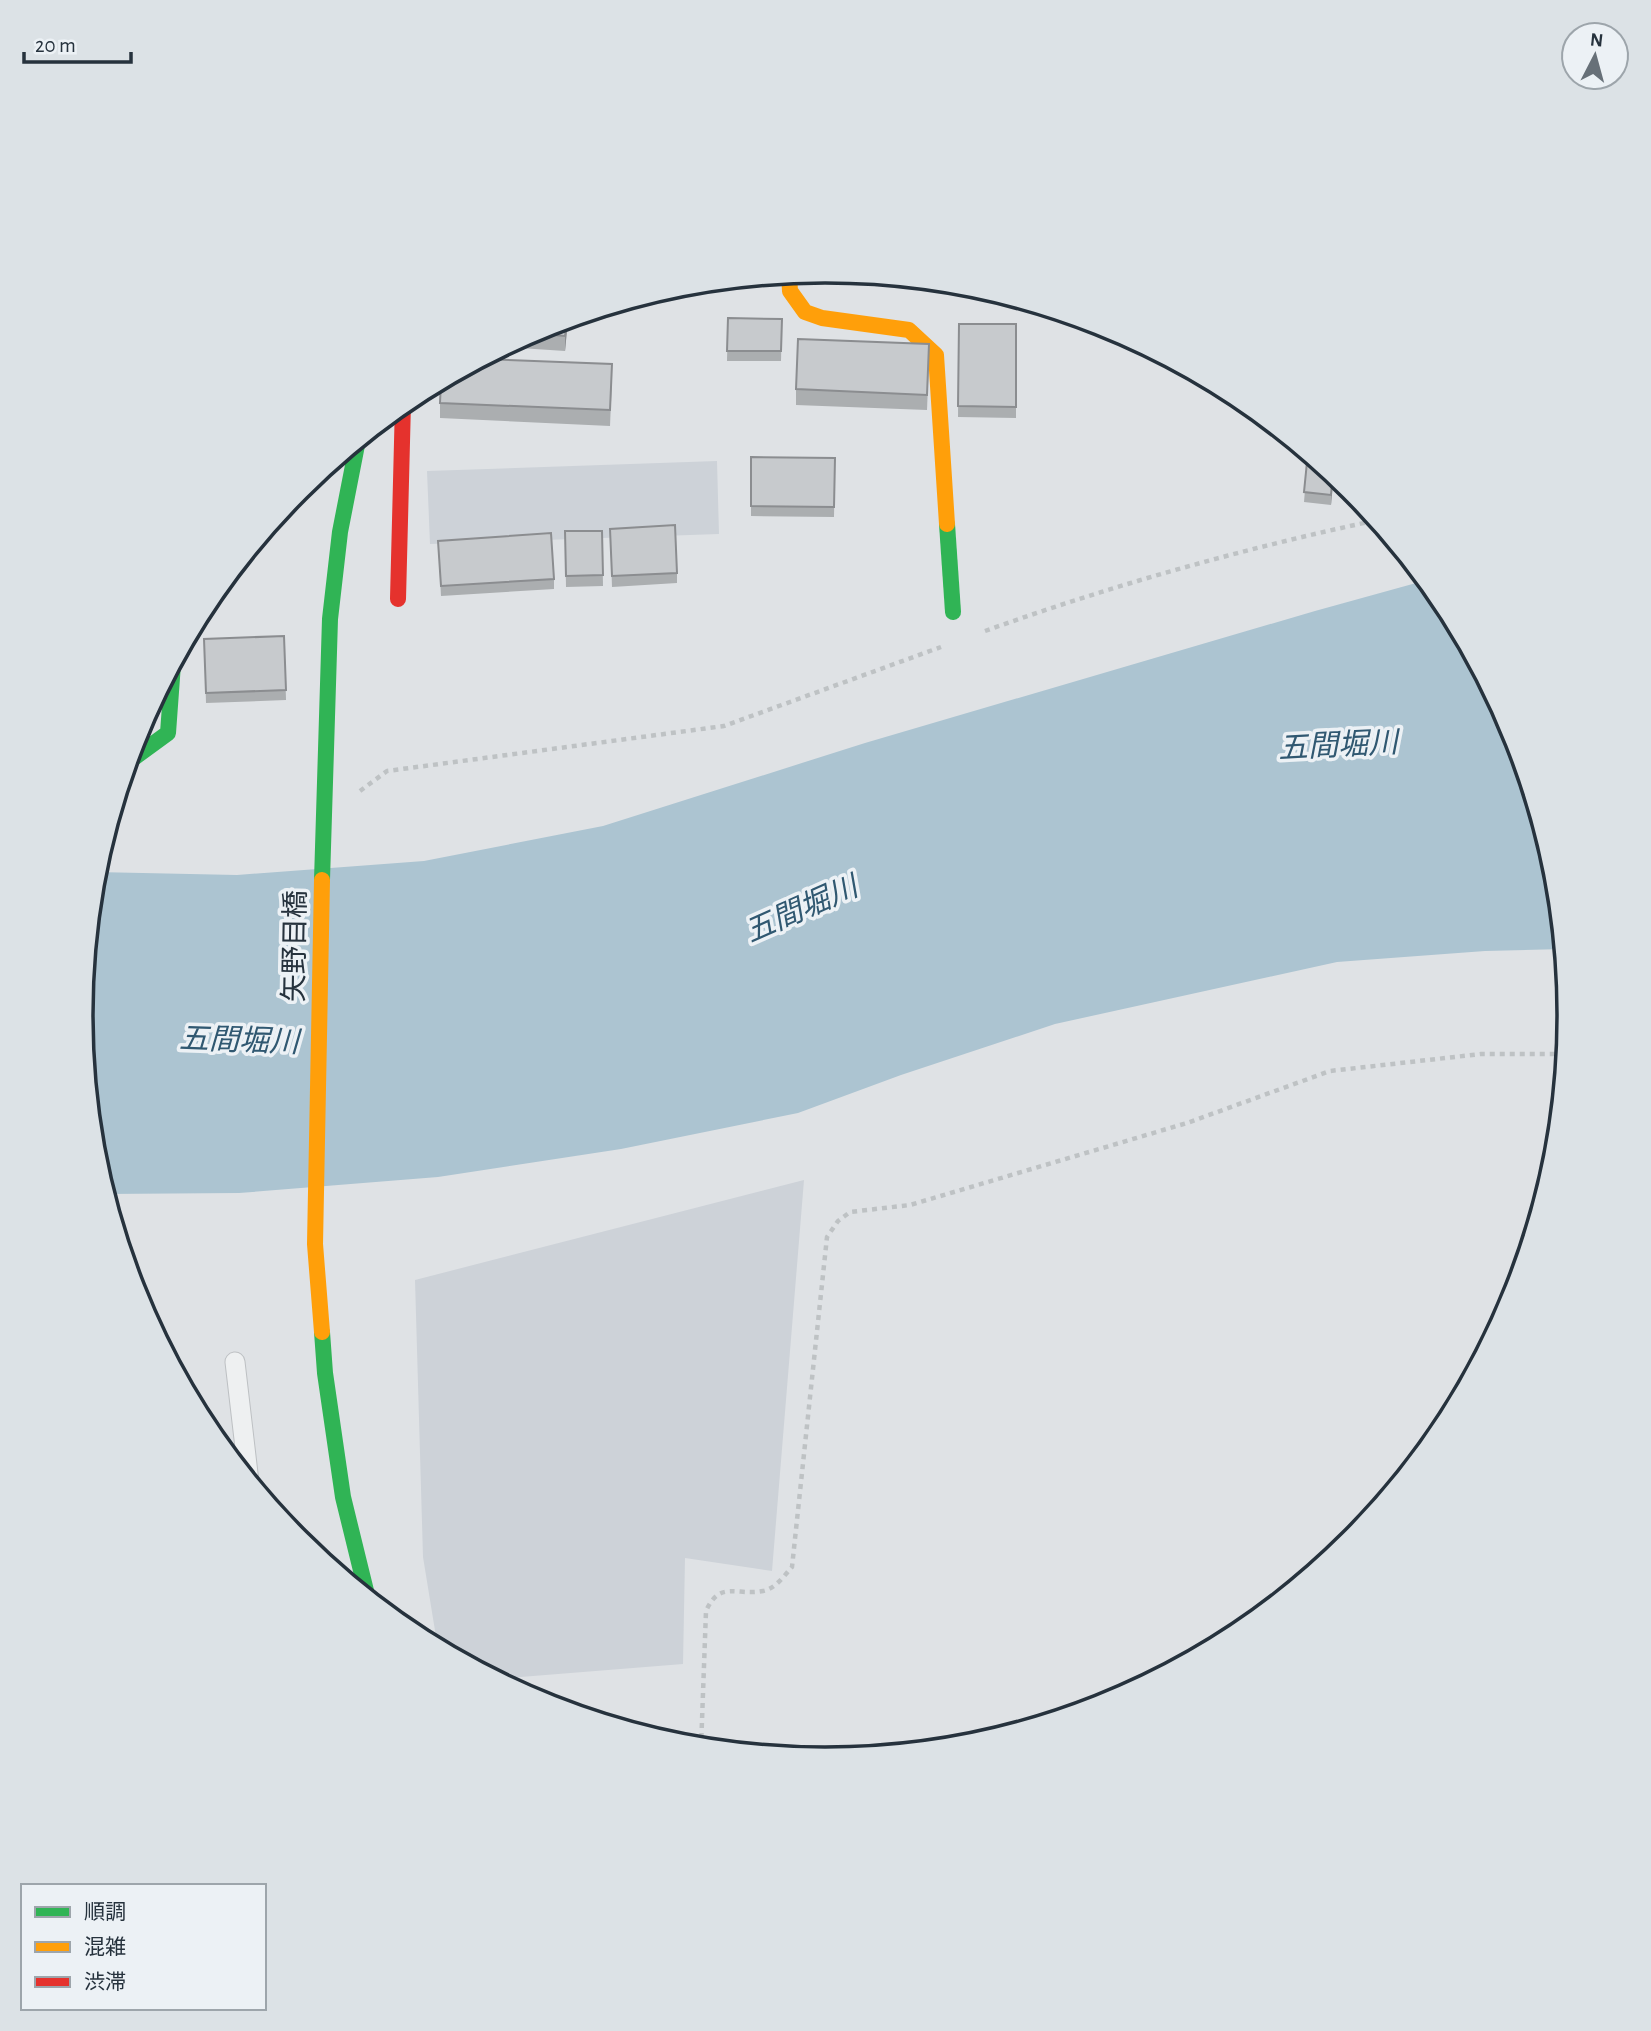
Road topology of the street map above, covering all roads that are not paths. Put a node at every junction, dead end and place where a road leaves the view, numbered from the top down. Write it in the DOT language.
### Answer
graph roads {
  1 [pos="790,284"];
  2 [pos="403,417"];
  3 [pos="355,454"];
  4 [pos="398,599"];
  5 [pos="953,612"];
  6 [pos="172,685"];
  7 [pos="143,751"];
  8 [pos="235,1362"];
  9 [pos="247,1466"];
  10 [pos="365,1585"];
  1 -- 5 [label="street"];
  2 -- 4 [label="street"];
  3 -- 10 [label="street, 矢野目橋"];
  6 -- 7 [label="street"];
  8 -- 9 [label="lane"];
}
